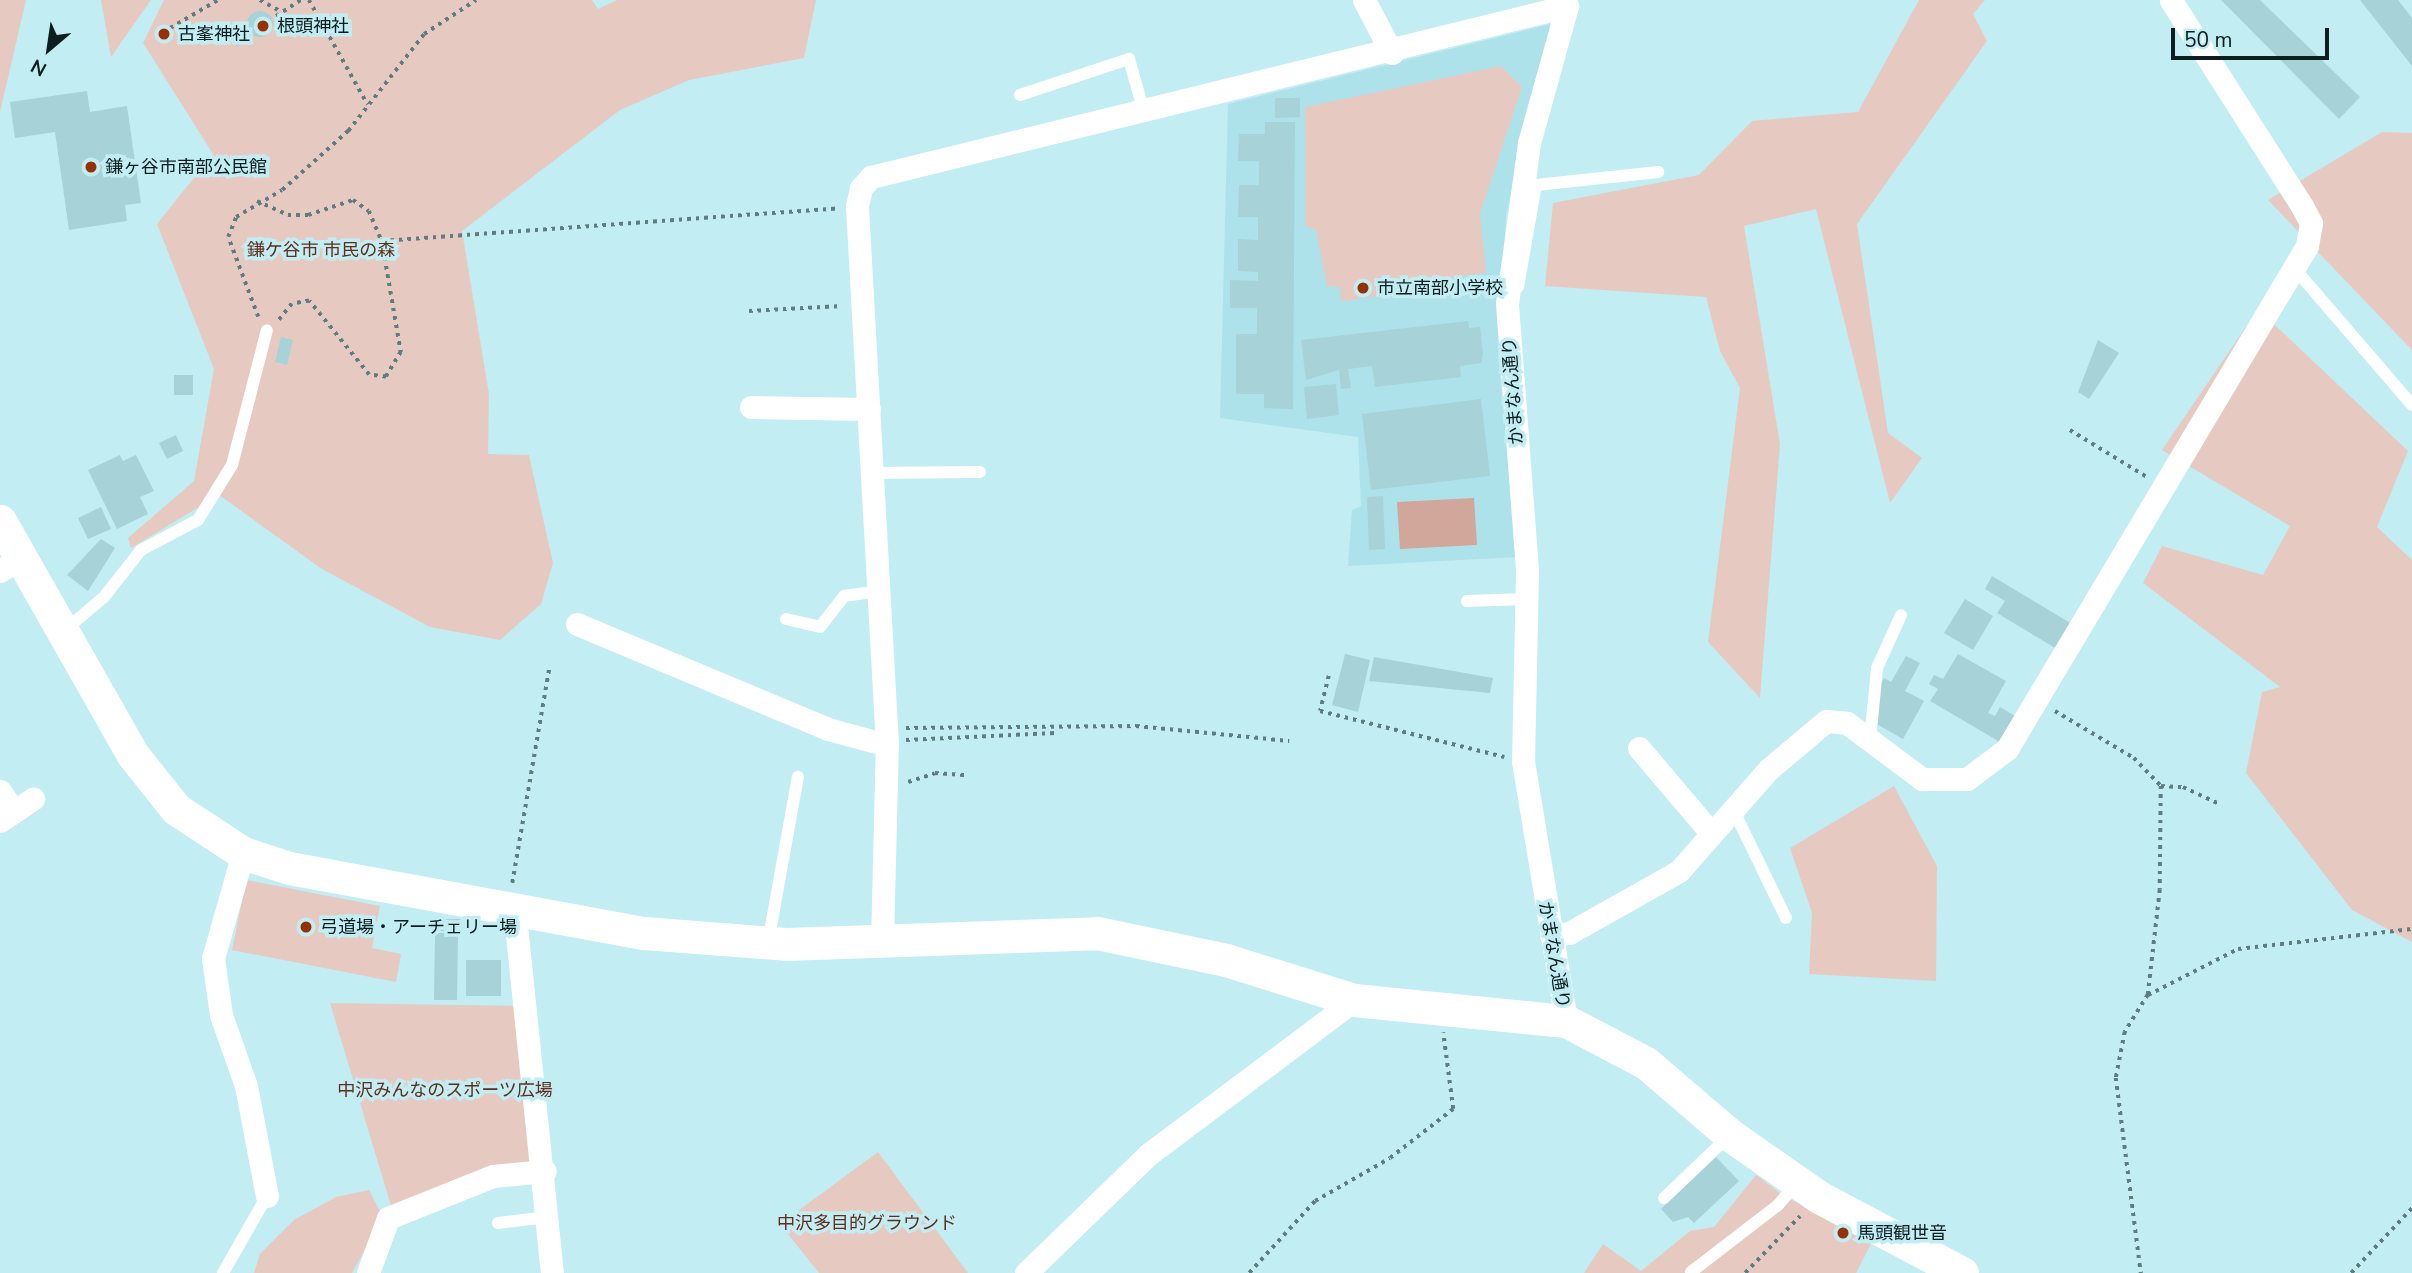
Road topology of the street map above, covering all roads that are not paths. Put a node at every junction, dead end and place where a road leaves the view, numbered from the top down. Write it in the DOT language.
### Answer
graph roads {
  1 [pos="1364,0"];
  2 [pos="2171,0"];
  3 [pos="1392,54"];
  4 [pos="1020,95"];
  5 [pos="1144,112"];
  6 [pos="1658,172"];
  7 [pos="2295,269"];
  8 [pos="1507,304"];
  9 [pos="267,330"];
  10 [pos="2412,405"];
  11 [pos="751,407"];
  12 [pos="869,409"];
  13 [pos="981,472"];
  14 [pos="874,473"];
  15 [pos="0,521"];
  16 [pos="11,564"];
  17 [pos="881,591"];
  18 [pos="1467,600"];
  19 [pos="1527,600"];
  20 [pos="1901,615"];
  21 [pos="786,620"];
  22 [pos="578,624"];
  23 [pos="63,631"];
  24 [pos="887,738"];
  25 [pos="1870,740"];
  26 [pos="1639,748"];
  27 [pos="798,777"];
  28 [pos="0,791"];
  29 [pos="1733,809"];
  30 [pos="15,811"];
  31 [pos="1711,833"];
  32 [pos="243,853"];
  33 [pos="514,906"];
  34 [pos="1786,918"];
  35 [pos="1551,935"];
  36 [pos="768,943"];
  37 [pos="882,943"];
  38 [pos="1354,1000"];
  39 [pos="1566,1021"];
  40 [pos="1730,1135"];
  41 [pos="545,1171"];
  42 [pos="1808,1190"];
  43 [pos="268,1196"];
  44 [pos="1664,1198"];
  45 [pos="548,1217"];
  46 [pos="498,1223"];
  47 [pos="1692,1272"];
  48 [pos="223,1273"];
  49 [pos="368,1273"];
  50 [pos="551,1273"];
  51 [pos="1026,1273"];
  52 [pos="1962,1273"];
  1 -- 3 [label="street"];
  2 -- 7 [label="street"];
  3 -- 5 [label="street"];
  3 -- 8 [label="street, かまなん通り"];
  4 -- 5 [label="lane"];
  5 -- 12 [label="street"];
  6 -- 8 [label="lane"];
  7 -- 10 [label="lane"];
  7 -- 25 [label="street"];
  8 -- 19 [label="street, かまなん通り"];
  9 -- 23 [label="lane"];
  11 -- 12 [label="street"];
  12 -- 14 [label="street"];
  13 -- 14 [label="lane"];
  14 -- 17 [label="street"];
  15 -- 16 [label="street"];
  16 -- 23 [label="street"];
  17 -- 21 [label="lane"];
  17 -- 24 [label="street"];
  18 -- 19 [label="lane"];
  19 -- 35 [label="street, かまなん通り"];
  20 -- 25 [label="lane"];
  22 -- 24 [label="street"];
  23 -- 32 [label="street"];
  24 -- 37 [label="street"];
  25 -- 29 [label="street"];
  26 -- 31 [label="street"];
  27 -- 36 [label="lane"];
  28 -- 30 [label="street"];
  29 -- 31 [label="street"];
  29 -- 34 [label="lane"];
  31 -- 35 [label="street"];
  32 -- 33 [label="street"];
  32 -- 43 [label="street"];
  33 -- 36 [label="street"];
  33 -- 41 [label="street"];
  35 -- 39 [label="street, かまなん通り"];
  36 -- 37 [label="street"];
  37 -- 38 [label="street"];
  38 -- 39 [label="street"];
  38 -- 51 [label="street"];
  39 -- 40 [label="street"];
  40 -- 42 [label="street"];
  40 -- 44 [label="lane"];
  41 -- 45 [label="street"];
  41 -- 49 [label="street"];
  42 -- 47 [label="lane"];
  42 -- 52 [label="street"];
  43 -- 48 [label="lane"];
  45 -- 46 [label="lane"];
  45 -- 50 [label="street"];
}
